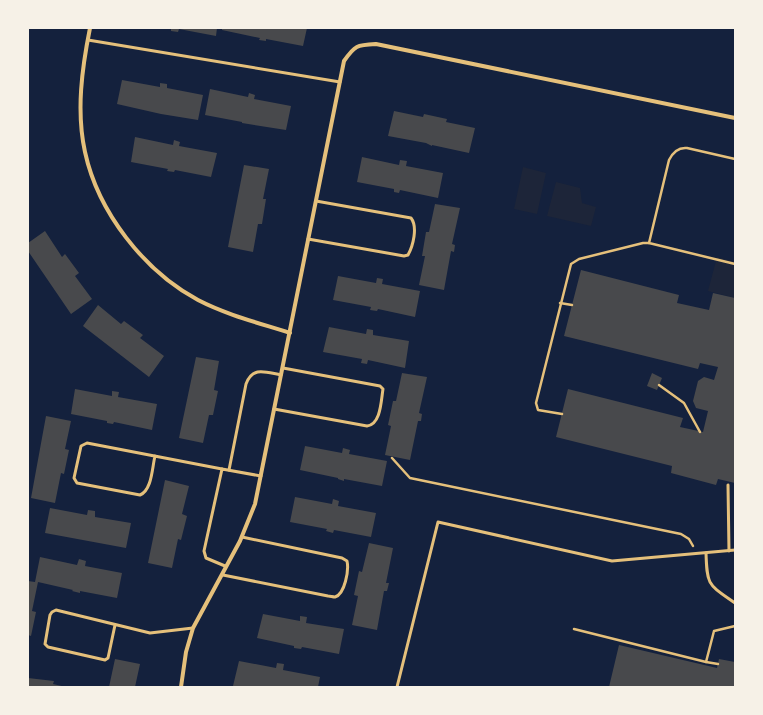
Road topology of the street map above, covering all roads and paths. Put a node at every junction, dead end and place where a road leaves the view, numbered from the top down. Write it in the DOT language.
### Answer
graph roads {
  1 [pos="90,28"];
  2 [pos="88,40"];
  3 [pos="340,82"];
  4 [pos="735,118"];
  5 [pos="735,159"];
  6 [pos="316,201"];
  7 [pos="308,239"];
  8 [pos="649,243"];
  9 [pos="735,264"];
  10 [pos="560,303"];
  11 [pos="572,305"];
  12 [pos="290,333"];
  13 [pos="283,368"];
  14 [pos="281,375"];
  15 [pos="659,385"];
  16 [pos="274,409"];
  17 [pos="562,414"];
  18 [pos="700,432"];
  19 [pos="155,456"];
  20 [pos="392,458"];
  21 [pos="222,469"];
  22 [pos="229,470"];
  23 [pos="261,476"];
  24 [pos="728,485"];
  25 [pos="242,537"];
  26 [pos="729,550"];
  27 [pos="735,550"];
  28 [pos="706,553"];
  29 [pos="696,554"];
  30 [pos="225,566"];
  31 [pos="222,575"];
  32 [pos="735,603"];
  33 [pos="115,624"];
  34 [pos="735,626"];
  35 [pos="193,628"];
  36 [pos="574,629"];
  37 [pos="706,662"];
  38 [pos="718,664"];
  39 [pos="181,687"];
  40 [pos="397,687"];
  1 -- 2 [label="street"];
  2 -- 3 [label="lane"];
  2 -- 12 [label="street"];
  3 -- 4 [label="street"];
  3 -- 6 [label="street"];
  5 -- 8 [label="path"];
  6 -- 7 [label="street"];
  6 -- 7 [label="lane"];
  7 -- 12 [label="street"];
  8 -- 9 [label="path"];
  8 -- 10 [label="path"];
  10 -- 11 [label="path"];
  10 -- 17 [label="path"];
  12 -- 13 [label="street"];
  13 -- 14 [label="street"];
  13 -- 16 [label="lane"];
  14 -- 16 [label="street"];
  14 -- 22 [label="lane"];
  15 -- 18 [label="path"];
  16 -- 23 [label="street"];
  19 -- 19 [label="lane"];
  19 -- 21 [label="lane"];
  20 -- 29 [label="path"];
  21 -- 22 [label="lane"];
  21 -- 30 [label="lane"];
  22 -- 23 [label="lane"];
  23 -- 25 [label="street"];
  24 -- 26 [label="lane"];
  25 -- 30 [label="street"];
  25 -- 31 [label="lane"];
  26 -- 27 [label="lane"];
  26 -- 28 [label="lane"];
  28 -- 29 [label="lane"];
  28 -- 32 [label="lane"];
  29 -- 40 [label="lane"];
  30 -- 31 [label="street"];
  31 -- 35 [label="street"];
  33 -- 33 [label="lane"];
  33 -- 35 [label="lane"];
  34 -- 37 [label="path"];
  35 -- 39 [label="street"];
  36 -- 37 [label="path"];
  37 -- 38 [label="path"];
}
